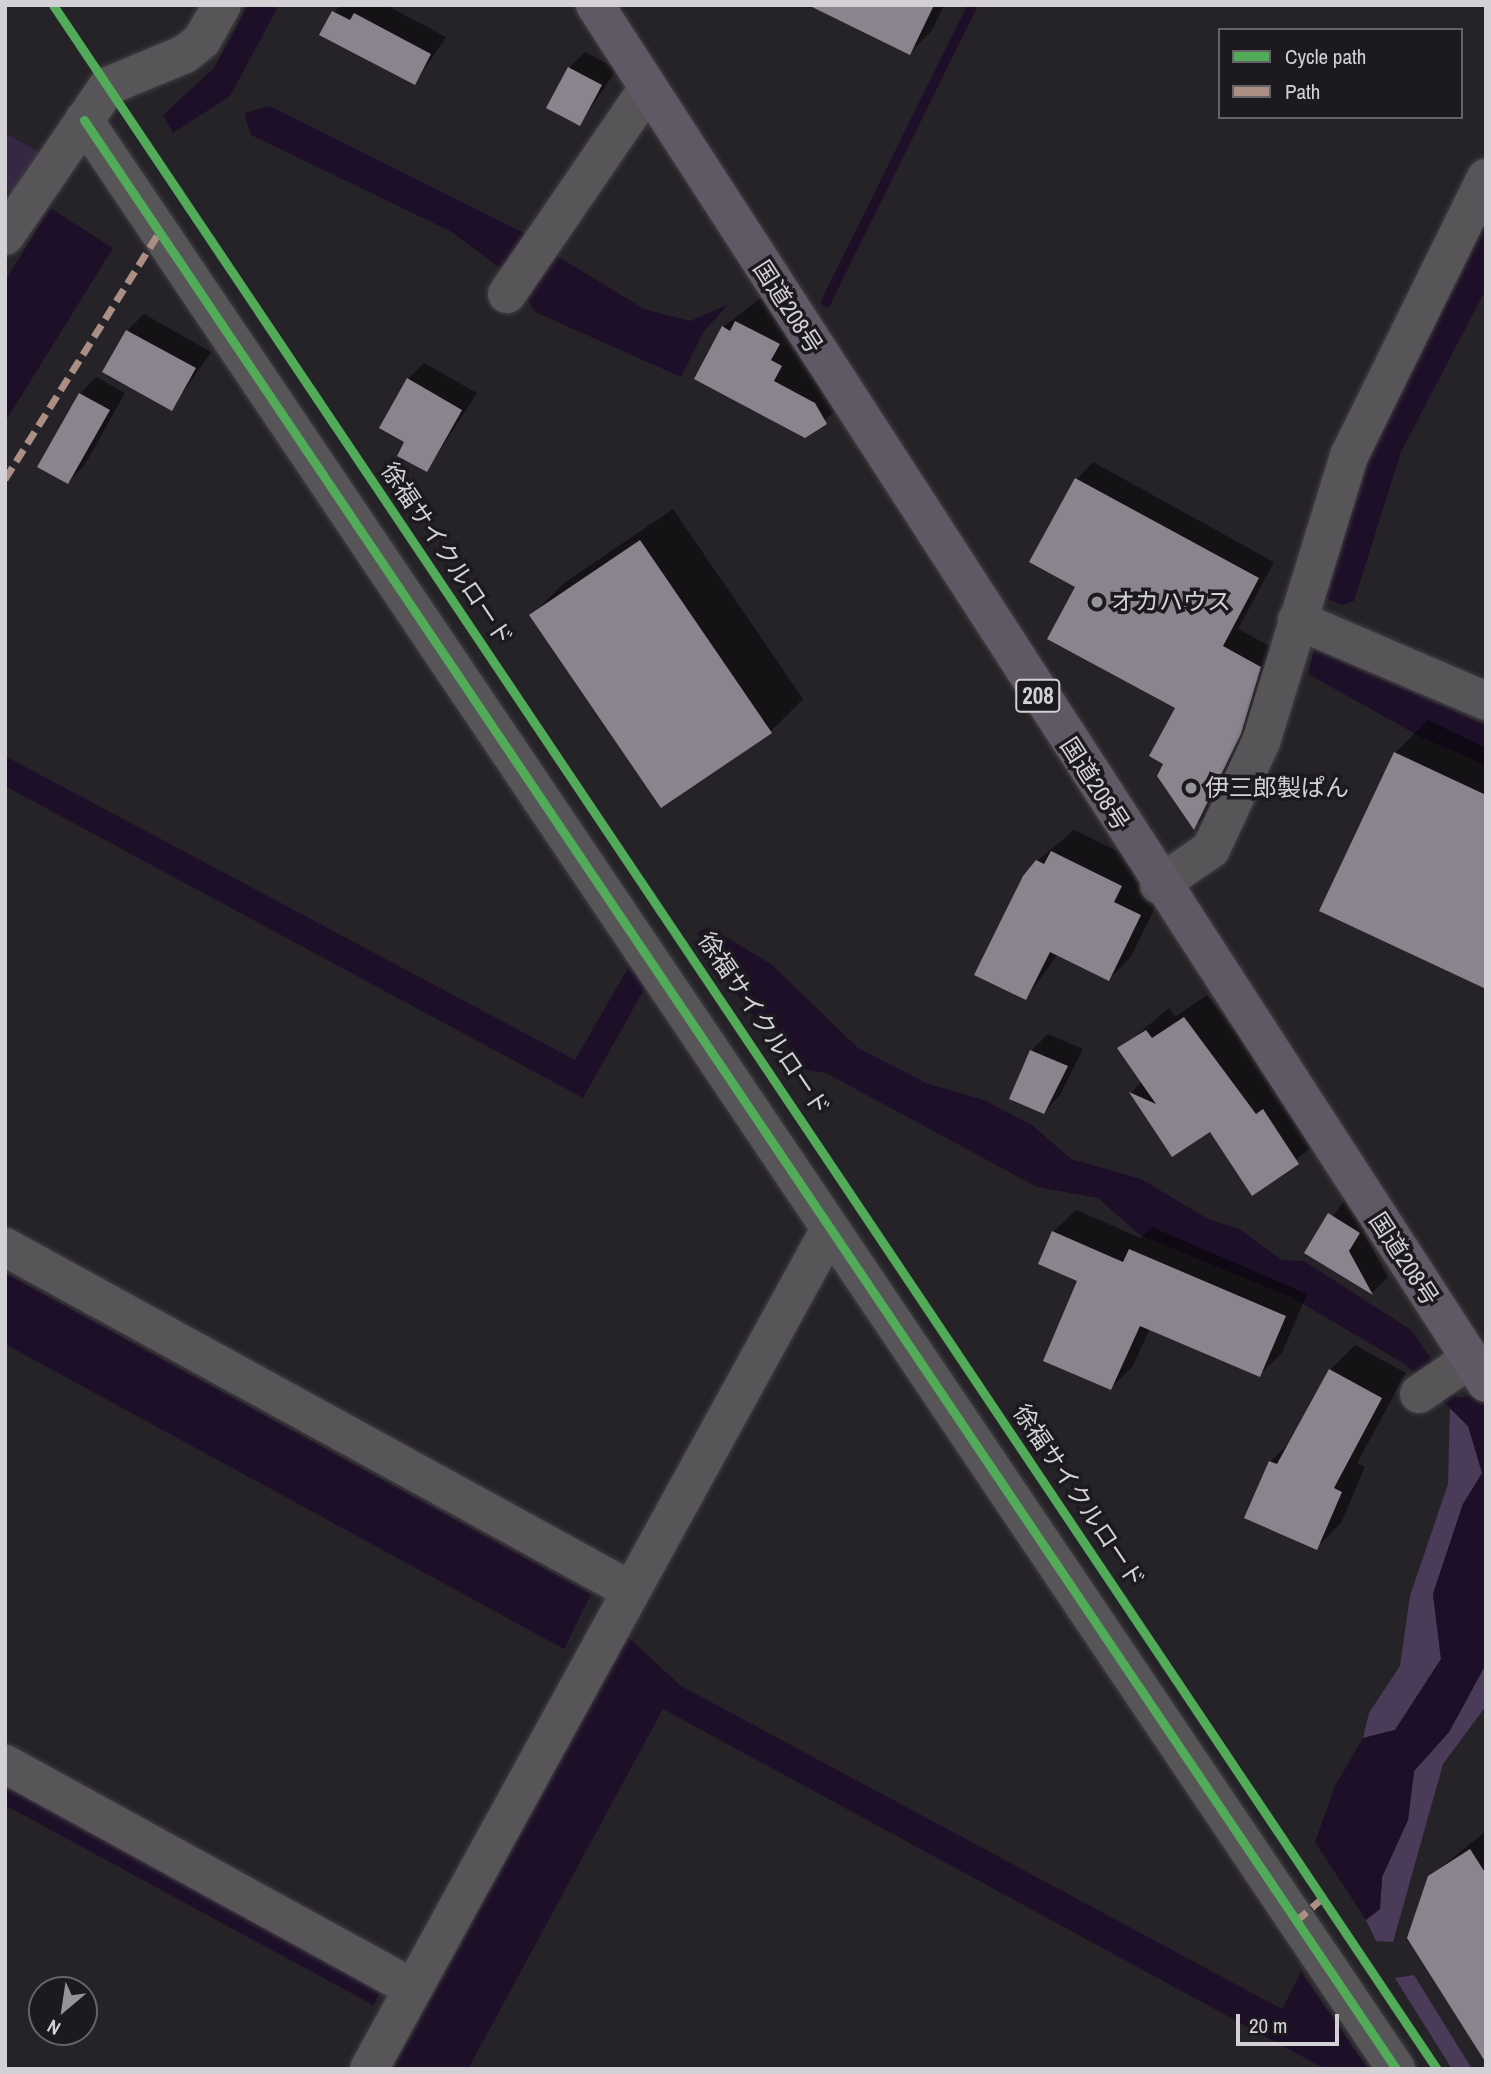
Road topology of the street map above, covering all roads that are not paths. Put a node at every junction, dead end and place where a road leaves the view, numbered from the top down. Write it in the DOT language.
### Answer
graph roads {
  1 [pos="222,5"];
  2 [pos="595,5"];
  3 [pos="648,88"];
  4 [pos="84,120"];
  5 [pos="1486,178"];
  6 [pos="5,236"];
  7 [pos="507,294"];
  8 [pos="1297,620"];
  9 [pos="1486,701"];
  10 [pos="1159,885"];
  11 [pos="830,1229"];
  12 [pos="5,1247"];
  13 [pos="1469,1371"];
  14 [pos="1419,1394"];
  15 [pos="628,1589"];
  16 [pos="5,1765"];
  17 [pos="412,1988"];
  18 [pos="369,2069"];
  19 [pos="1396,2069"];
  1 -- 4 [label="street"];
  2 -- 3 [label="highway, 国道208号 / 208"];
  3 -- 7 [label="street"];
  3 -- 10 [label="highway, 国道208号 / 208"];
  4 -- 6 [label="street"];
  4 -- 11 [label="street"];
  5 -- 8 [label="street"];
  8 -- 9 [label="street"];
  8 -- 10 [label="street"];
  10 -- 13 [label="highway, 国道208号 / 208"];
  11 -- 15 [label="street"];
  11 -- 19 [label="street"];
  12 -- 15 [label="street"];
  13 -- 14 [label="street"];
  15 -- 17 [label="street"];
  16 -- 17 [label="street"];
  17 -- 18 [label="street"];
}
